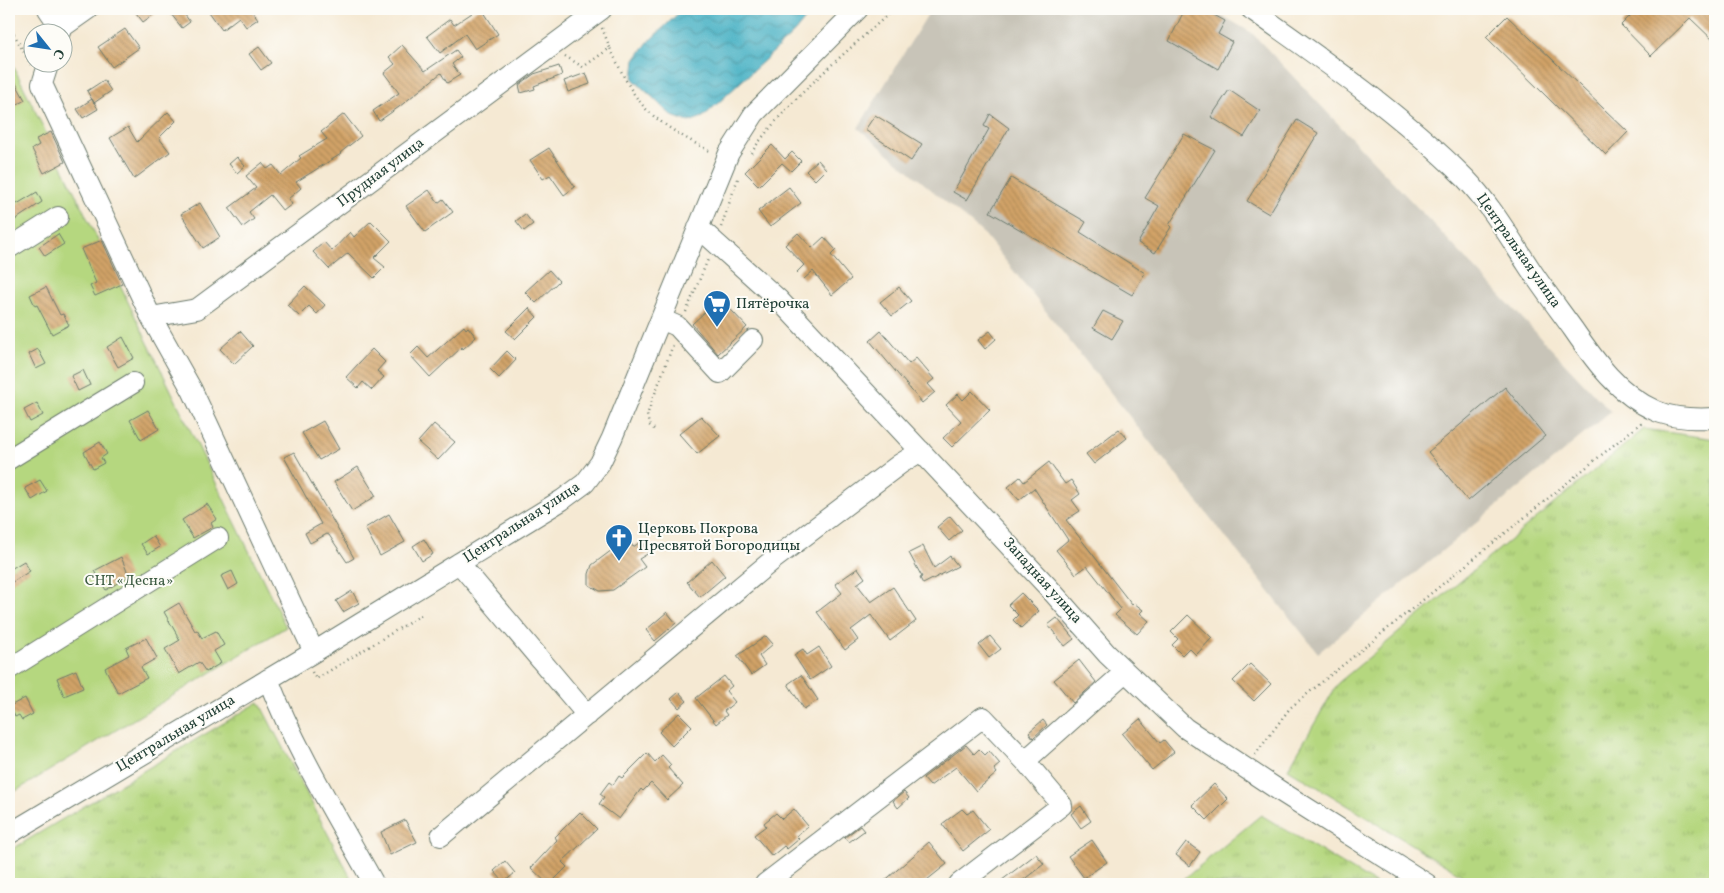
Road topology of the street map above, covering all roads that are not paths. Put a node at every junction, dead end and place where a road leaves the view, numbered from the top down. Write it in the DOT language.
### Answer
graph roads {
  1 [pos="48,9"];
  2 [pos="88,9"];
  3 [pos="602,9"];
  4 [pos="858,9"];
  5 [pos="1251,9"];
  6 [pos="55,22"];
  7 [pos="71,22"];
  8 [pos="46,72"];
  9 [pos="58,217"];
  10 [pos="698,228"];
  11 [pos="9,248"];
  12 [pos="152,317"];
  13 [pos="661,319"];
  14 [pos="753,340"];
  15 [pos="133,383"];
  16 [pos="1715,418"];
  17 [pos="921,451"];
  18 [pos="9,459"];
  19 [pos="218,538"];
  20 [pos="459,563"];
  21 [pos="314,652"];
  22 [pos="9,669"];
  23 [pos="1125,672"];
  24 [pos="268,680"];
  25 [pos="587,715"];
  26 [pos="1024,761"];
  27 [pos="9,834"];
  28 [pos="441,836"];
  29 [pos="374,884"];
  30 [pos="765,884"];
  31 [pos="959,884"];
  32 [pos="1427,884"];
  1 -- 6 [label="street"];
  2 -- 7 [label="street"];
  3 -- 12 [label="street, Прудная улица"];
  4 -- 10 [label="street, Центральная улица"];
  5 -- 16 [label="street, Центральная улица"];
  8 -- 12 [label="street"];
  9 -- 11 [label="street"];
  10 -- 13 [label="street, Центральная улица"];
  10 -- 17 [label="street, Западная улица"];
  12 -- 21 [label="street"];
  13 -- 14 [label="street"];
  13 -- 20 [label="street, Центральная улица"];
  15 -- 18 [label="street"];
  17 -- 23 [label="street, Западная улица"];
  17 -- 25 [label="street"];
  19 -- 22 [label="street"];
  20 -- 21 [label="street, Центральная улица"];
  20 -- 25 [label="street"];
  21 -- 24 [label="street, Центральная улица"];
  23 -- 26 [label="street"];
  23 -- 32 [label="street, Западная улица"];
  24 -- 27 [label="street, Центральная улица"];
  24 -- 29 [label="street"];
  25 -- 28 [label="street"];
  26 -- 30 [label="street"];
  26 -- 31 [label="street"];
}
